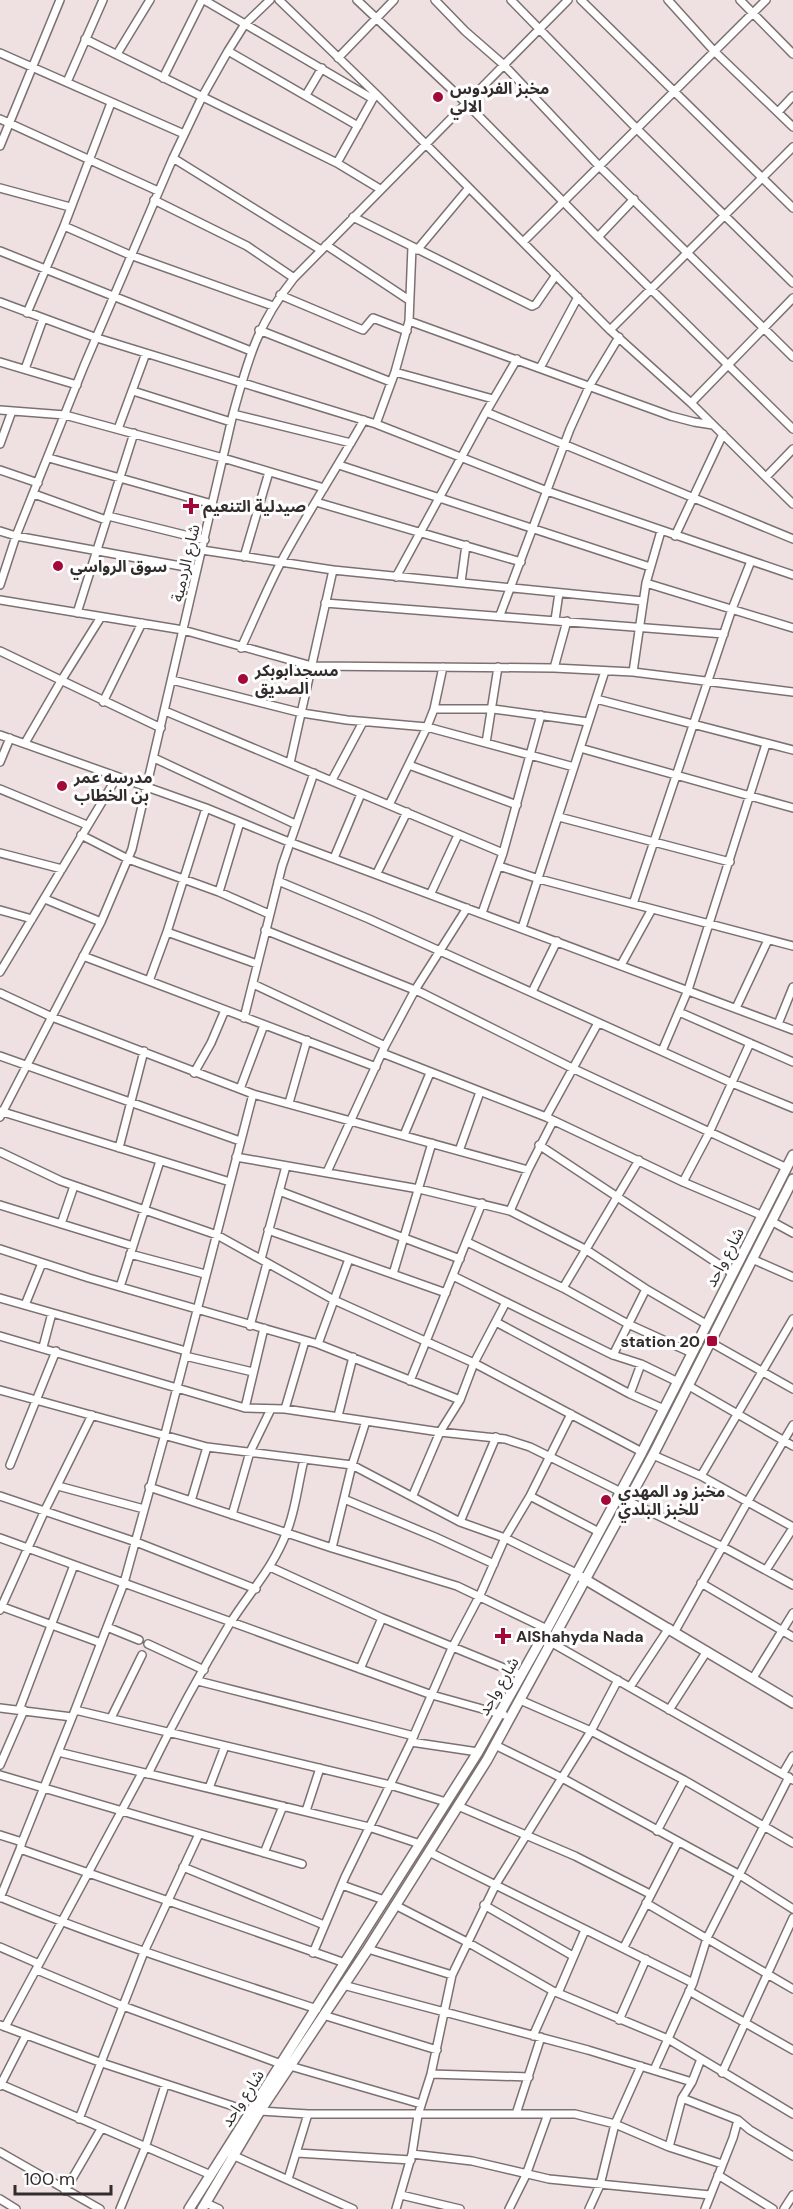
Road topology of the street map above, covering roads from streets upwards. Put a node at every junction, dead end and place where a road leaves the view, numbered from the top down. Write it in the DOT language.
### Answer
graph roads {
  1 [pos="60,0"];
  2 [pos="103,0"];
  3 [pos="150,0"];
  4 [pos="203,0"];
  5 [pos="270,0"];
  6 [pos="279,0"];
  7 [pos="357,0"];
  8 [pos="394,0"];
  9 [pos="435,0"];
  10 [pos="511,0"];
  11 [pos="568,0"];
  12 [pos="581,0"];
  13 [pos="668,0"];
  14 [pos="740,0"];
  15 [pos="766,0"];
  16 [pos="753,14"];
  17 [pos="376,18"];
  18 [pos="245,24"];
  19 [pos="540,28"];
  20 [pos="85,39"];
  21 [pos="228,51"];
  22 [pos="714,51"];
  23 [pos="0,53"];
  24 [pos="117,54"];
  25 [pos="793,54"];
  26 [pos="338,58"];
  27 [pos="504,65"];
  28 [pos="31,66"];
  29 [pos="322,68"];
  30 [pos="163,78"];
  31 [pos="67,82"];
  32 [pos="675,91"];
  33 [pos="306,96"];
  34 [pos="374,96"];
  35 [pos="793,96"];
  36 [pos="202,97"];
  37 [pos="111,103"];
  38 [pos="466,103"];
  39 [pos="778,112"];
  40 [pos="0,119"];
  41 [pos="10,124"];
  42 [pos="358,126"];
  43 [pos="793,127"];
  44 [pos="637,129"];
  45 [pos="184,134"];
  46 [pos="426,144"];
  47 [pos="0,146"];
  48 [pos="793,147"];
  49 [pos="172,158"];
  50 [pos="89,159"];
  51 [pos="337,163"];
  52 [pos="600,167"];
  53 [pos="762,179"];
  54 [pos="0,188"];
  55 [pos="380,189"];
  56 [pos="468,189"];
  57 [pos="158,191"];
  58 [pos="634,199"];
  59 [pos="154,200"];
  60 [pos="564,203"];
  61 [pos="70,207"];
  62 [pos="793,208"];
  63 [pos="726,215"];
  64 [pos="353,216"];
  65 [pos="64,226"];
  66 [pos="598,237"];
  67 [pos="524,242"];
  68 [pos="323,248"];
  69 [pos="414,249"];
  70 [pos="0,251"];
  71 [pos="688,253"];
  72 [pos="130,255"];
  73 [pos="45,269"];
  74 [pos="556,275"];
  75 [pos="294,278"];
  76 [pos="793,283"];
  77 [pos="652,290"];
  78 [pos="114,295"];
  79 [pos="280,295"];
  80 [pos="578,297"];
  81 [pos="793,298"];
  82 [pos="410,300"];
  83 [pos="0,302"];
  84 [pos="273,306"];
  85 [pos="27,312"];
  86 [pos="43,318"];
  87 [pos="409,321"];
  88 [pos="764,328"];
  89 [pos="259,330"];
  90 [pos="610,330"];
  91 [pos="407,331"];
  92 [pos="619,337"];
  93 [pos="97,338"];
  94 [pos="251,351"];
  95 [pos="146,353"];
  96 [pos="793,357"];
  97 [pos="517,359"];
  98 [pos="0,362"];
  99 [pos="729,364"];
  100 [pos="540,368"];
  101 [pos="25,369"];
  102 [pos="395,372"];
  103 [pos="242,381"];
  104 [pos="391,382"];
  105 [pos="77,385"];
  106 [pos="590,385"];
  107 [pos="133,391"];
  108 [pos="493,399"];
  109 [pos="691,403"];
  110 [pos="0,410"];
  111 [pos="12,411"];
  112 [pos="486,412"];
  113 [pos="65,415"];
  114 [pos="232,418"];
  115 [pos="364,420"];
  116 [pos="376,424"];
  117 [pos="713,424"];
  118 [pos="118,429"];
  119 [pos="793,429"];
  120 [pos="134,433"];
  121 [pos="723,434"];
  122 [pos="351,443"];
  123 [pos="0,444"];
  124 [pos="564,444"];
  125 [pos="793,449"];
  126 [pos="49,458"];
  127 [pos="223,458"];
  128 [pos="461,458"];
  129 [pos="339,465"];
  130 [pos="0,470"];
  131 [pos="269,472"];
  132 [pos="120,477"];
  133 [pos="766,477"];
  134 [pos="38,483"];
  135 [pos="324,488"];
  136 [pos="548,491"];
  137 [pos="34,494"];
  138 [pos="438,498"];
  139 [pos="692,499"];
  140 [pos="316,502"];
  141 [pos="212,504"];
  142 [pos="793,504"];
  143 [pos="107,518"];
  144 [pos="534,529"];
  145 [pos="0,531"];
  146 [pos="661,531"];
  147 [pos="420,533"];
  148 [pos="16,536"];
  149 [pos="675,536"];
  150 [pos="793,539"];
  151 [pos="204,540"];
  152 [pos="466,545"];
  153 [pos="98,550"];
  154 [pos="202,550"];
  155 [pos="244,558"];
  156 [pos="751,561"];
  157 [pos="521,562"];
  158 [pos="281,563"];
  159 [pos="650,567"];
  160 [pos="197,569"];
  161 [pos="333,570"];
  162 [pos="793,575"];
  163 [pos="396,577"];
  164 [pos="461,582"];
  165 [pos="646,583"];
  166 [pos="0,585"];
  167 [pos="511,588"];
  168 [pos="559,593"];
  169 [pos="0,600"];
  170 [pos="643,601"];
  171 [pos="325,603"];
  172 [pos="732,609"];
  173 [pos="77,613"];
  174 [pos="501,615"];
  175 [pos="101,617"];
  176 [pos="555,620"];
  177 [pos="567,621"];
  178 [pos="142,623"];
  179 [pos="639,626"];
  180 [pos="793,628"];
  181 [pos="183,630"];
  182 [pos="724,634"];
  183 [pos="241,648"];
  184 [pos="1,654"];
  185 [pos="312,666"];
  186 [pos="443,667"];
  187 [pos="498,667"];
  188 [pos="554,668"];
  189 [pos="605,671"];
  190 [pos="633,672"];
  191 [pos="172,680"];
  192 [pos="709,680"];
  193 [pos="61,681"];
  194 [pos="793,692"];
  195 [pos="596,699"];
  196 [pos="103,702"];
  197 [pos="434,709"];
  198 [pos="493,709"];
  199 [pos="165,711"];
  200 [pos="302,713"];
  201 [pos="541,715"];
  202 [pos="363,722"];
  203 [pos="588,722"];
  204 [pos="694,725"];
  205 [pos="427,727"];
  206 [pos="160,728"];
  207 [pos="0,735"];
  208 [pos="10,738"];
  209 [pos="25,743"];
  210 [pos="486,743"];
  211 [pos="766,744"];
  212 [pos="580,748"];
  213 [pos="793,750"];
  214 [pos="531,755"];
  215 [pos="154,758"];
  216 [pos="0,762"];
  217 [pos="290,764"];
  218 [pos="409,765"];
  219 [pos="574,767"];
  220 [pos="314,773"];
  221 [pos="675,776"];
  222 [pos="117,777"];
  223 [pos="332,780"];
  224 [pos="147,788"];
  225 [pos="0,789"];
  226 [pos="361,794"];
  227 [pos="749,796"];
  228 [pos="388,805"];
  229 [pos="517,805"];
  230 [pos="206,808"];
  231 [pos="793,808"];
  232 [pos="407,812"];
  233 [pos="559,817"];
  234 [pos="240,822"];
  235 [pos="295,824"];
  236 [pos="87,825"];
  237 [pos="81,835"];
  238 [pos="458,835"];
  239 [pos="289,842"];
  240 [pos="654,842"];
  241 [pos="0,853"];
  242 [pos="503,853"];
  243 [pos="334,858"];
  244 [pos="128,859"];
  245 [pos="730,862"];
  246 [pos="499,866"];
  247 [pos="62,869"];
  248 [pos="377,873"];
  249 [pos="184,879"];
  250 [pos="539,879"];
  251 [pos="278,881"];
  252 [pos="219,892"];
  253 [pos="431,893"];
  254 [pos="45,899"];
  255 [pos="633,904"];
  256 [pos="467,908"];
  257 [pos="652,909"];
  258 [pos="0,910"];
  259 [pos="482,913"];
  260 [pos="269,914"];
  261 [pos="32,919"];
  262 [pos="101,922"];
  263 [pos="710,925"];
  264 [pos="522,928"];
  265 [pos="265,930"];
  266 [pos="167,932"];
  267 [pos="768,940"];
  268 [pos="557,941"];
  269 [pos="793,946"];
  270 [pos="439,951"];
  271 [pos="83,956"];
  272 [pos="257,964"];
  273 [pos="621,965"];
  274 [pos="0,972"];
  275 [pos="149,981"];
  276 [pos="253,984"];
  277 [pos="793,987"];
  278 [pos="415,990"];
  279 [pos="688,990"];
  280 [pos="531,992"];
  281 [pos="0,993"];
  282 [pos="736,1008"];
  283 [pos="225,1010"];
  284 [pos="679,1012"];
  285 [pos="52,1017"];
  286 [pos="244,1017"];
  287 [pos="598,1023"];
  288 [pos="777,1024"];
  289 [pos="264,1025"];
  290 [pos="793,1030"];
  291 [pos="307,1040"];
  292 [pos="750,1043"];
  293 [pos="384,1050"];
  294 [pos="144,1051"];
  295 [pos="662,1051"];
  296 [pos="0,1056"];
  297 [pos="793,1062"];
  298 [pos="26,1066"];
  299 [pos="376,1067"];
  300 [pos="572,1068"];
  301 [pos="430,1072"];
  302 [pos="194,1073"];
  303 [pos="732,1083"];
  304 [pos="240,1089"];
  305 [pos="480,1092"];
  306 [pos="252,1094"];
  307 [pos="131,1102"];
  308 [pos="289,1103"];
  309 [pos="793,1108"];
  310 [pos="1,1113"];
  311 [pos="549,1119"];
  312 [pos="350,1122"];
  313 [pos="709,1133"];
  314 [pos="404,1135"];
  315 [pos="240,1141"];
  316 [pos="432,1143"];
  317 [pos="539,1146"];
  318 [pos="119,1148"];
  319 [pos="459,1151"];
  320 [pos="0,1152"];
  321 [pos="793,1155"];
  322 [pos="236,1157"];
  323 [pos="639,1160"];
  324 [pos="160,1161"];
  325 [pos="286,1166"];
  326 [pos="786,1168"];
  327 [pos="528,1170"];
  328 [pos="327,1172"];
  329 [pos="793,1179"];
  330 [pos="230,1182"];
  331 [pos="683,1182"];
  332 [pos="74,1186"];
  333 [pos="419,1189"];
  334 [pos="279,1191"];
  335 [pos="617,1197"];
  336 [pos="482,1203"];
  337 [pos="0,1205"];
  338 [pos="145,1210"];
  339 [pos="510,1211"];
  340 [pos="767,1219"];
  341 [pos="61,1224"];
  342 [pos="268,1230"];
  343 [pos="793,1233"];
  344 [pos="217,1235"];
  345 [pos="405,1237"];
  346 [pos="467,1242"];
  347 [pos="0,1249"];
  348 [pos="132,1250"];
  349 [pos="585,1250"];
  350 [pos="349,1259"];
  351 [pos="460,1259"];
  352 [pos="752,1259"];
  353 [pos="264,1261"];
  354 [pos="42,1263"];
  355 [pos="732,1273"];
  356 [pos="205,1274"];
  357 [pos="393,1274"];
  358 [pos="453,1276"];
  359 [pos="793,1277"];
  360 [pos="120,1287"];
  361 [pos="562,1288"];
  362 [pos="646,1289"];
  363 [pos="446,1293"];
  364 [pos="0,1298"];
  365 [pos="334,1300"];
  366 [pos="506,1302"];
  367 [pos="25,1305"];
  368 [pos="197,1308"];
  369 [pos="52,1313"];
  370 [pos="793,1319"];
  371 [pos="496,1322"];
  372 [pos="628,1324"];
  373 [pos="706,1324"];
  374 [pos="249,1326"];
  375 [pos="264,1328"];
  376 [pos="784,1333"];
  377 [pos="0,1336"];
  378 [pos="793,1337"];
  379 [pos="305,1341"];
  380 [pos="426,1342"];
  381 [pos="710,1342"];
  382 [pos="318,1344"];
  383 [pos="43,1347"];
  384 [pos="56,1351"];
  385 [pos="692,1353"];
  386 [pos="186,1354"];
  387 [pos="613,1355"];
  388 [pos="353,1357"];
  389 [pos="474,1363"];
  390 [pos="641,1364"];
  391 [pos="762,1371"];
  392 [pos="253,1372"];
  393 [pos="410,1381"];
  394 [pos="678,1382"];
  395 [pos="688,1386"];
  396 [pos="177,1387"];
  397 [pos="793,1389"];
  398 [pos="0,1390"];
  399 [pos="630,1394"];
  400 [pos="36,1400"];
  401 [pos="460,1400"];
  402 [pos="245,1408"];
  403 [pos="664,1408"];
  404 [pos="271,1409"];
  405 [pos="285,1409"];
  406 [pos="571,1414"];
  407 [pos="738,1414"];
  408 [pos="92,1415"];
  409 [pos="338,1416"];
  410 [pos="366,1421"];
  411 [pos="793,1425"];
  412 [pos="440,1432"];
  413 [pos="165,1434"];
  414 [pos="496,1437"];
  415 [pos="784,1440"];
  416 [pos="793,1446"];
  417 [pos="207,1447"];
  418 [pos="250,1452"];
  419 [pos="642,1452"];
  420 [pos="653,1455"];
  421 [pos="549,1458"];
  422 [pos="304,1460"];
  423 [pos="10,1465"];
  424 [pos="352,1465"];
  425 [pos="701,1476"];
  426 [pos="58,1486"];
  427 [pos="150,1487"];
  428 [pos="621,1492"];
  429 [pos="413,1495"];
  430 [pos="0,1496"];
  431 [pos="530,1496"];
  432 [pos="344,1499"];
  433 [pos="191,1501"];
  434 [pos="628,1501"];
  435 [pos="748,1501"];
  436 [pos="144,1509"];
  437 [pos="45,1510"];
  438 [pos="232,1515"];
  439 [pos="460,1522"];
  440 [pos="793,1528"];
  441 [pos="599,1532"];
  442 [pos="286,1533"];
  443 [pos="0,1538"];
  444 [pos="505,1538"];
  445 [pos="136,1542"];
  446 [pos="723,1547"];
  447 [pos="27,1548"];
  448 [pos="332,1548"];
  449 [pos="494,1564"];
  450 [pos="74,1565"];
  451 [pos="270,1567"];
  452 [pos="766,1570"];
  453 [pos="576,1573"];
  454 [pos="585,1581"];
  455 [pos="124,1583"];
  456 [pos="701,1583"];
  457 [pos="793,1585"];
  458 [pos="256,1588"];
  459 [pos="480,1596"];
  460 [pos="0,1607"];
  461 [pos="793,1613"];
  462 [pos="382,1618"];
  463 [pos="230,1623"];
  464 [pos="50,1625"];
  465 [pos="107,1627"];
  466 [pos="548,1629"];
  467 [pos="672,1630"];
  468 [pos="783,1630"];
  469 [pos="793,1637"];
  470 [pos="139,1641"];
  471 [pos="101,1642"];
  472 [pos="552,1643"];
  473 [pos="148,1644"];
  474 [pos="452,1648"];
  475 [pos="707,1651"];
  476 [pos="141,1655"];
  477 [pos="360,1669"];
  478 [pos="204,1670"];
  479 [pos="521,1675"];
  480 [pos="753,1678"];
  481 [pos="618,1680"];
  482 [pos="198,1681"];
  483 [pos="630,1687"];
  484 [pos="432,1695"];
  485 [pos="520,1700"];
  486 [pos="793,1703"];
  487 [pos="0,1708"];
  488 [pos="21,1710"];
  489 [pos="669,1710"];
  490 [pos="500,1712"];
  491 [pos="74,1714"];
  492 [pos="111,1718"];
  493 [pos="510,1719"];
  494 [pos="170,1731"];
  495 [pos="591,1731"];
  496 [pos="412,1739"];
  497 [pos="225,1746"];
  498 [pos="495,1746"];
  499 [pos="58,1752"];
  500 [pos="478,1752"];
  501 [pos="793,1756"];
  502 [pos="0,1765"];
  503 [pos="320,1768"];
  504 [pos="145,1773"];
  505 [pos="0,1774"];
  506 [pos="788,1777"];
  507 [pos="562,1778"];
  508 [pos="684,1780"];
  509 [pos="390,1785"];
  510 [pos="44,1788"];
  511 [pos="209,1788"];
  512 [pos="446,1802"];
  513 [pos="283,1806"];
  514 [pos="458,1806"];
  515 [pos="122,1810"];
  516 [pos="306,1811"];
  517 [pos="763,1825"];
  518 [pos="369,1827"];
  519 [pos="657,1831"];
  520 [pos="199,1833"];
  521 [pos="0,1835"];
  522 [pos="528,1835"];
  523 [pos="678,1842"];
  524 [pos="793,1842"];
  525 [pos="420,1844"];
  526 [pos="21,1845"];
  527 [pos="429,1852"];
  528 [pos="264,1853"];
  529 [pos="302,1864"];
  530 [pos="183,1867"];
  531 [pos="89,1873"];
  532 [pos="740,1875"];
  533 [pos="496,1884"];
  534 [pos="342,1885"];
  535 [pos="650,1894"];
  536 [pos="0,1897"];
  537 [pos="167,1899"];
  538 [pos="384,1900"];
  539 [pos="646,1903"];
  540 [pos="394,1905"];
  541 [pos="484,1905"];
  542 [pos="793,1909"];
  543 [pos="793,1918"];
  544 [pos="62,1922"];
  545 [pos="370,1923"];
  546 [pos="324,1925"];
  547 [pos="379,1930"];
  548 [pos="585,1930"];
  549 [pos="707,1938"];
  550 [pos="467,1942"];
  551 [pos="0,1947"];
  552 [pos="624,1947"];
  553 [pos="368,1949"];
  554 [pos="144,1952"];
  555 [pos="313,1953"];
  556 [pos="573,1956"];
  557 [pos="646,1959"];
  558 [pos="345,1963"];
  559 [pos="38,1967"];
  560 [pos="766,1975"];
  561 [pos="452,1976"];
  562 [pos="693,1983"];
  563 [pos="343,1985"];
  564 [pos="793,1989"];
  565 [pos="689,1991"];
  566 [pos="555,1993"];
  567 [pos="123,2006"];
  568 [pos="320,2012"];
  569 [pos="444,2012"];
  570 [pos="619,2020"];
  571 [pos="744,2023"];
  572 [pos="2,2026"];
  573 [pos="26,2035"];
  574 [pos="537,2036"];
  575 [pos="668,2039"];
  576 [pos="793,2049"];
  577 [pos="437,2050"];
  578 [pos="701,2059"];
  579 [pos="102,2063"];
  580 [pos="286,2065"];
  581 [pos="641,2066"];
  582 [pos="654,2070"];
  583 [pos="722,2073"];
  584 [pos="431,2074"];
  585 [pos="529,2077"];
  586 [pos="692,2082"];
  587 [pos="0,2085"];
  588 [pos="165,2085"];
  589 [pos="682,2098"];
  590 [pos="421,2104"];
  591 [pos="256,2111"];
  592 [pos="308,2114"];
  593 [pos="516,2114"];
  594 [pos="548,2114"];
  595 [pos="793,2114"];
  596 [pos="418,2115"];
  597 [pos="79,2119"];
  598 [pos="738,2120"];
  599 [pos="615,2124"];
  600 [pos="101,2129"];
  601 [pos="669,2147"];
  602 [pos="145,2148"];
  603 [pos="0,2152"];
  604 [pos="229,2153"];
  605 [pos="297,2153"];
  606 [pos="793,2156"];
  607 [pos="412,2157"];
  608 [pos="722,2164"];
  609 [pos="211,2175"];
  610 [pos="526,2175"];
  611 [pos="718,2175"];
  612 [pos="288,2179"];
  613 [pos="600,2185"];
  614 [pos="65,2191"];
  615 [pos="401,2195"];
  616 [pos="710,2195"];
  617 [pos="793,2195"];
  618 [pos="0,2199"];
  619 [pos="204,2206"];
  620 [pos="16,2209"];
  621 [pos="100,2209"];
  622 [pos="120,2209"];
  623 [pos="189,2209"];
  624 [pos="219,2209"];
  625 [pos="353,2209"];
  626 [pos="396,2209"];
  627 [pos="460,2209"];
  628 [pos="509,2209"];
  629 [pos="589,2209"];
  630 [pos="705,2209"];
  631 [pos="773,2209"];
  632 [pos="784,2209"];
  1 -- 28 [label="street"];
  2 -- 20 [label="street"];
  3 -- 24 [label="street"];
  4 -- 18 [label="street"];
  4 -- 30 [label="street"];
  5 -- 18 [label="street"];
  6 -- 26 [label="street"];
  7 -- 17 [label="street"];
  8 -- 17 [label="street"];
  9 -- 27 [label="street"];
  10 -- 19 [label="street"];
  11 -- 19 [label="street, شارع الردمية"];
  12 -- 32 [label="street"];
  13 -- 22 [label="street"];
  14 -- 16 [label="street"];
  15 -- 16 [label="street"];
  16 -- 22 [label="street"];
  16 -- 25 [label="street"];
  17 -- 26 [label="street"];
  17 -- 38 [label="street"];
  18 -- 21 [label="street"];
  18 -- 29 [label="street"];
  19 -- 27 [label="street, شارع الردمية"];
  19 -- 44 [label="street"];
  20 -- 24 [label="street"];
  20 -- 31 [label="street"];
  21 -- 33 [label="street"];
  21 -- 36 [label="street"];
  22 -- 32 [label="street"];
  22 -- 39 [label="street"];
  23 -- 28 [label="street"];
  24 -- 30 [label="street"];
  26 -- 34 [label="street"];
  27 -- 38 [label="street, شارع الردمية"];
  27 -- 52 [label="street"];
  28 -- 31 [label="street"];
  28 -- 41 [label="street"];
  29 -- 33 [label="street"];
  29 -- 34 [label="street"];
  30 -- 36 [label="street"];
  31 -- 37 [label="street"];
  32 -- 44 [label="street"];
  32 -- 53 [label="street"];
  33 -- 42 [label="street"];
  34 -- 42 [label="street"];
  34 -- 46 [label="street"];
  35 -- 39 [label="street"];
  36 -- 45 [label="street"];
  36 -- 51 [label="street"];
  37 -- 45 [label="street"];
  37 -- 50 [label="street"];
  38 -- 46 [label="street, شارع الردمية"];
  38 -- 60 [label="street"];
  39 -- 43 [label="street"];
  40 -- 41 [label="street"];
  41 -- 47 [label="street"];
  41 -- 50 [label="street"];
  42 -- 51 [label="street"];
  44 -- 52 [label="street"];
  44 -- 63 [label="street"];
  45 -- 49 [label="street"];
  46 -- 55 [label="street, شارع الردمية"];
  46 -- 56 [label="street"];
  48 -- 53 [label="street"];
  49 -- 57 [label="street"];
  49 -- 68 [label="street"];
  50 -- 57 [label="street"];
  50 -- 61 [label="street"];
  51 -- 55 [label="street"];
  52 -- 58 [label="street"];
  52 -- 60 [label="street"];
  53 -- 62 [label="street"];
  53 -- 63 [label="street"];
  54 -- 61 [label="street"];
  55 -- 64 [label="street, شارع الردمية"];
  56 -- 67 [label="street"];
  56 -- 69 [label="street"];
  57 -- 59 [label="street"];
  58 -- 66 [label="street"];
  58 -- 71 [label="street"];
  59 -- 72 [label="street"];
  59 -- 75 [label="street"];
  60 -- 66 [label="street"];
  60 -- 67 [label="street"];
  61 -- 65 [label="street"];
  63 -- 71 [label="street"];
  63 -- 76 [label="street"];
  64 -- 68 [label="street, شارع الردمية"];
  64 -- 69 [label="street"];
  65 -- 72 [label="street"];
  65 -- 73 [label="street"];
  66 -- 77 [label="street"];
  67 -- 74 [label="street"];
  68 -- 75 [label="street, شارع الردمية"];
  68 -- 82 [label="street"];
  69 -- 74 [label="street"];
  69 -- 82 [label="street"];
  70 -- 73 [label="street"];
  71 -- 77 [label="street"];
  71 -- 88 [label="street"];
  72 -- 78 [label="street"];
  72 -- 84 [label="street"];
  73 -- 78 [label="street"];
  73 -- 85 [label="street"];
  74 -- 80 [label="street"];
  75 -- 79 [label="street, شارع الردمية"];
  77 -- 90 [label="street"];
  77 -- 99 [label="street"];
  78 -- 93 [label="street"];
  78 -- 94 [label="street"];
  79 -- 84 [label="street, شارع الردمية"];
  79 -- 91 [label="street"];
  80 -- 90 [label="street"];
  80 -- 100 [label="street"];
  81 -- 88 [label="street"];
  82 -- 87 [label="street"];
  83 -- 85 [label="street"];
  84 -- 89 [label="street, شارع الردمية"];
  85 -- 86 [label="street"];
  86 -- 93 [label="street"];
  86 -- 101 [label="street"];
  87 -- 91 [label="street"];
  87 -- 97 [label="street"];
  88 -- 96 [label="street"];
  88 -- 99 [label="street"];
  89 -- 94 [label="street, شارع الردمية"];
  89 -- 104 [label="street"];
  90 -- 92 [label="street"];
  91 -- 102 [label="street"];
  92 -- 106 [label="street"];
  92 -- 109 [label="street"];
  93 -- 95 [label="street"];
  93 -- 105 [label="street"];
  94 -- 103 [label="street, شارع الردمية"];
  95 -- 103 [label="street"];
  95 -- 107 [label="street"];
  97 -- 100 [label="street"];
  97 -- 108 [label="street"];
  98 -- 101 [label="street"];
  99 -- 109 [label="street"];
  99 -- 119 [label="street"];
  100 -- 106 [label="street"];
  101 -- 105 [label="street"];
  102 -- 104 [label="street"];
  102 -- 108 [label="street"];
  103 -- 114 [label="street, شارع الردمية"];
  103 -- 115 [label="street"];
  104 -- 116 [label="street"];
  105 -- 113 [label="street"];
  106 -- 117 [label="street"];
  106 -- 124 [label="street"];
  107 -- 114 [label="street"];
  107 -- 118 [label="street"];
  108 -- 112 [label="street"];
  109 -- 117 [label="street"];
  110 -- 111 [label="street"];
  111 -- 113 [label="street"];
  111 -- 123 [label="street"];
  112 -- 124 [label="street"];
  112 -- 128 [label="street"];
  113 -- 118 [label="street"];
  113 -- 126 [label="street"];
  114 -- 122 [label="street"];
  114 -- 127 [label="street, شارع الردمية"];
  115 -- 116 [label="street"];
  115 -- 122 [label="street"];
  116 -- 128 [label="street"];
  117 -- 121 [label="street"];
  118 -- 120 [label="street"];
  120 -- 127 [label="street"];
  120 -- 132 [label="street"];
  121 -- 133 [label="street"];
  121 -- 139 [label="street"];
  122 -- 129 [label="street"];
  124 -- 136 [label="street"];
  124 -- 139 [label="street"];
  125 -- 133 [label="street"];
  126 -- 132 [label="street"];
  126 -- 134 [label="street"];
  127 -- 131 [label="street"];
  127 -- 141 [label="street, شارع الردمية"];
  128 -- 136 [label="street"];
  128 -- 138 [label="street"];
  129 -- 135 [label="street"];
  129 -- 138 [label="street"];
  130 -- 134 [label="street"];
  131 -- 135 [label="street"];
  131 -- 155 [label="street"];
  132 -- 141 [label="street"];
  132 -- 143 [label="street"];
  133 -- 142 [label="street"];
  134 -- 137 [label="street"];
  135 -- 140 [label="street"];
  136 -- 144 [label="street"];
  136 -- 146 [label="street"];
  137 -- 143 [label="street"];
  137 -- 148 [label="street"];
  138 -- 144 [label="street"];
  138 -- 147 [label="street"];
  139 -- 149 [label="street"];
  139 -- 150 [label="street"];
  140 -- 147 [label="street"];
  140 -- 158 [label="street"];
  141 -- 151 [label="street, شارع الردمية"];
  143 -- 151 [label="street"];
  143 -- 153 [label="street"];
  144 -- 157 [label="street"];
  144 -- 159 [label="street"];
  145 -- 148 [label="street"];
  146 -- 149 [label="street"];
  146 -- 159 [label="street"];
  147 -- 152 [label="street"];
  147 -- 163 [label="street"];
  148 -- 153 [label="street"];
  148 -- 166 [label="street"];
  149 -- 156 [label="street"];
  151 -- 154 [label="street, شارع الردمية"];
  152 -- 157 [label="street"];
  152 -- 164 [label="street"];
  153 -- 160 [label="street"];
  153 -- 173 [label="street"];
  154 -- 155 [label="street"];
  154 -- 160 [label="street, شارع الردمية"];
  155 -- 158 [label="street"];
  156 -- 162 [label="street"];
  156 -- 172 [label="street"];
  157 -- 167 [label="street"];
  158 -- 161 [label="street"];
  158 -- 183 [label="street"];
  159 -- 165 [label="street"];
  160 -- 181 [label="street, شارع الردمية"];
  161 -- 163 [label="street"];
  161 -- 171 [label="street"];
  163 -- 164 [label="street"];
  164 -- 167 [label="street"];
  165 -- 170 [label="street"];
  165 -- 172 [label="street"];
  167 -- 168 [label="street"];
  167 -- 174 [label="street"];
  168 -- 170 [label="street"];
  168 -- 176 [label="street"];
  169 -- 173 [label="street"];
  170 -- 179 [label="street"];
  171 -- 174 [label="street"];
  171 -- 185 [label="street"];
  172 -- 180 [label="street"];
  172 -- 182 [label="street"];
  173 -- 175 [label="street"];
  174 -- 176 [label="street"];
  175 -- 178 [label="street"];
  175 -- 193 [label="street"];
  176 -- 177 [label="street"];
  177 -- 179 [label="street"];
  177 -- 188 [label="street"];
  178 -- 181 [label="street"];
  178 -- 196 [label="street"];
  179 -- 182 [label="street"];
  179 -- 190 [label="street"];
  181 -- 183 [label="street"];
  181 -- 191 [label="street, شارع الردمية"];
  182 -- 192 [label="street"];
  183 -- 185 [label="street"];
  184 -- 193 [label="street"];
  185 -- 186 [label="street"];
  185 -- 200 [label="street"];
  186 -- 187 [label="street"];
  186 -- 197 [label="street"];
  187 -- 188 [label="street"];
  187 -- 198 [label="street"];
  188 -- 189 [label="street"];
  189 -- 190 [label="street"];
  189 -- 195 [label="street"];
  190 -- 192 [label="street"];
  191 -- 199 [label="street, شارع الردمية"];
  191 -- 200 [label="street"];
  192 -- 194 [label="street"];
  192 -- 204 [label="street"];
  193 -- 196 [label="street"];
  193 -- 209 [label="street"];
  195 -- 203 [label="street"];
  195 -- 204 [label="street"];
  196 -- 206 [label="street"];
  197 -- 198 [label="street"];
  197 -- 205 [label="street"];
  198 -- 201 [label="street"];
  198 -- 210 [label="street"];
  199 -- 206 [label="street, شارع الردمية"];
  199 -- 217 [label="street"];
  200 -- 202 [label="street"];
  200 -- 217 [label="street"];
  201 -- 203 [label="street"];
  201 -- 214 [label="street"];
  202 -- 205 [label="street"];
  202 -- 223 [label="street"];
  203 -- 212 [label="street"];
  204 -- 211 [label="street"];
  204 -- 221 [label="street"];
  205 -- 210 [label="street"];
  205 -- 218 [label="street"];
  206 -- 215 [label="street, شارع الردمية"];
  207 -- 208 [label="street"];
  208 -- 209 [label="street"];
  208 -- 216 [label="street"];
  209 -- 222 [label="street"];
  210 -- 214 [label="street"];
  211 -- 213 [label="street"];
  211 -- 227 [label="street"];
  212 -- 219 [label="street"];
  212 -- 221 [label="street"];
  214 -- 219 [label="street"];
  214 -- 229 [label="street"];
  215 -- 224 [label="street, شارع الردمية"];
  215 -- 235 [label="street"];
  217 -- 220 [label="street"];
  218 -- 228 [label="street"];
  218 -- 229 [label="street"];
  219 -- 233 [label="street"];
  220 -- 223 [label="street"];
  220 -- 235 [label="street"];
  221 -- 227 [label="street"];
  221 -- 240 [label="street"];
  222 -- 224 [label="street"];
  222 -- 236 [label="street"];
  223 -- 226 [label="street"];
  224 -- 230 [label="street"];
  224 -- 244 [label="street, شارع الردمية"];
  225 -- 236 [label="street"];
  226 -- 228 [label="street"];
  226 -- 243 [label="street"];
  227 -- 231 [label="street"];
  227 -- 245 [label="street"];
  228 -- 232 [label="street"];
  229 -- 242 [label="street"];
  230 -- 234 [label="street"];
  230 -- 249 [label="street"];
  232 -- 238 [label="street"];
  232 -- 248 [label="street"];
  233 -- 240 [label="street"];
  233 -- 250 [label="street"];
  234 -- 239 [label="street"];
  234 -- 252 [label="street"];
  235 -- 239 [label="street"];
  236 -- 237 [label="street"];
  237 -- 244 [label="street"];
  237 -- 247 [label="street"];
  238 -- 242 [label="street"];
  238 -- 253 [label="street"];
  239 -- 243 [label="street"];
  239 -- 251 [label="street"];
  240 -- 245 [label="street"];
  240 -- 255 [label="street"];
  241 -- 247 [label="street"];
  242 -- 246 [label="street"];
  243 -- 248 [label="street"];
  244 -- 249 [label="street"];
  244 -- 262 [label="street, شارع الردمية"];
  245 -- 263 [label="street"];
  246 -- 250 [label="street"];
  246 -- 259 [label="street"];
  247 -- 254 [label="street"];
  248 -- 253 [label="street"];
  249 -- 252 [label="street"];
  249 -- 266 [label="street"];
  250 -- 255 [label="street"];
  250 -- 264 [label="street"];
  251 -- 260 [label="street"];
  251 -- 270 [label="street"];
  252 -- 260 [label="street"];
  253 -- 256 [label="street"];
  254 -- 261 [label="street"];
  254 -- 262 [label="street"];
  255 -- 257 [label="street"];
  256 -- 259 [label="street"];
  256 -- 270 [label="street"];
  257 -- 263 [label="street"];
  257 -- 273 [label="street"];
  258 -- 261 [label="street"];
  259 -- 264 [label="street"];
  260 -- 265 [label="street"];
  261 -- 274 [label="street"];
  262 -- 271 [label="street, شارع الردمية"];
  263 -- 267 [label="street"];
  263 -- 279 [label="street"];
  264 -- 268 [label="street"];
  265 -- 272 [label="street"];
  265 -- 278 [label="street"];
  266 -- 272 [label="street"];
  266 -- 275 [label="street"];
  267 -- 269 [label="street"];
  267 -- 282 [label="street"];
  268 -- 273 [label="street"];
  268 -- 280 [label="street"];
  270 -- 278 [label="street"];
  270 -- 280 [label="street"];
  271 -- 275 [label="street"];
  271 -- 285 [label="street, شارع الردمية"];
  272 -- 276 [label="street"];
  273 -- 279 [label="street"];
  275 -- 283 [label="street"];
  276 -- 286 [label="street"];
  276 -- 293 [label="street"];
  277 -- 288 [label="street"];
  278 -- 293 [label="street"];
  278 -- 300 [label="street"];
  279 -- 282 [label="street"];
  279 -- 284 [label="street"];
  280 -- 287 [label="street"];
  281 -- 285 [label="street"];
  282 -- 288 [label="street"];
  283 -- 286 [label="street"];
  283 -- 302 [label="street"];
  284 -- 292 [label="street"];
  284 -- 295 [label="street"];
  285 -- 294 [label="street"];
  285 -- 298 [label="street, شارع الردمية"];
  286 -- 289 [label="street"];
  287 -- 295 [label="street"];
  287 -- 300 [label="street"];
  288 -- 290 [label="street"];
  289 -- 291 [label="street"];
  289 -- 304 [label="street"];
  291 -- 299 [label="street"];
  291 -- 308 [label="street"];
  292 -- 297 [label="street"];
  292 -- 303 [label="street"];
  293 -- 299 [label="street"];
  293 -- 301 [label="street"];
  294 -- 302 [label="street"];
  294 -- 307 [label="street"];
  295 -- 303 [label="street"];
  296 -- 298 [label="street"];
  298 -- 307 [label="street"];
  298 -- 310 [label="street, شارع الردمية"];
  299 -- 312 [label="street"];
  300 -- 311 [label="street"];
  300 -- 313 [label="street"];
  301 -- 305 [label="street"];
  301 -- 314 [label="street"];
  302 -- 304 [label="street"];
  303 -- 309 [label="street"];
  303 -- 313 [label="street"];
  304 -- 306 [label="street"];
  305 -- 311 [label="street"];
  305 -- 319 [label="street"];
  306 -- 308 [label="street"];
  306 -- 315 [label="street"];
  307 -- 315 [label="street"];
  307 -- 318 [label="street"];
  308 -- 312 [label="street"];
  310 -- 318 [label="street"];
  311 -- 317 [label="street"];
  311 -- 323 [label="street"];
  312 -- 314 [label="street"];
  312 -- 328 [label="street"];
  313 -- 326 [label="street"];
  313 -- 331 [label="street"];
  314 -- 316 [label="street"];
  315 -- 322 [label="street"];
  316 -- 319 [label="street"];
  316 -- 333 [label="street"];
  317 -- 327 [label="street"];
  317 -- 335 [label="street"];
  318 -- 324 [label="street"];
  319 -- 327 [label="street"];
  320 -- 332 [label="street"];
  321 -- 326 [label="street, شارع واحد"];
  322 -- 325 [label="street"];
  322 -- 330 [label="street"];
  323 -- 331 [label="street"];
  323 -- 335 [label="street"];
  324 -- 330 [label="street"];
  324 -- 338 [label="street"];
  325 -- 328 [label="street"];
  325 -- 334 [label="street"];
  326 -- 340 [label="street, شارع واحد"];
  327 -- 339 [label="street"];
  328 -- 333 [label="street"];
  329 -- 340 [label="street, شارع واحد"];
  330 -- 344 [label="street"];
  331 -- 340 [label="street"];
  332 -- 338 [label="street"];
  332 -- 341 [label="street"];
  333 -- 336 [label="street"];
  333 -- 345 [label="street"];
  334 -- 342 [label="street"];
  334 -- 345 [label="street"];
  335 -- 349 [label="street"];
  335 -- 355 [label="street"];
  336 -- 339 [label="street"];
  336 -- 346 [label="street"];
  337 -- 341 [label="street"];
  338 -- 344 [label="street"];
  338 -- 348 [label="street"];
  339 -- 349 [label="street"];
  340 -- 343 [label="street"];
  340 -- 352 [label="street, شارع واحد"];
  340 -- 355 [label="street, شارع واحد"];
  341 -- 348 [label="street"];
  342 -- 350 [label="street"];
  342 -- 353 [label="street"];
  344 -- 353 [label="street"];
  344 -- 356 [label="street"];
  345 -- 351 [label="street"];
  345 -- 357 [label="street"];
  346 -- 351 [label="street"];
  346 -- 361 [label="street"];
  347 -- 354 [label="street"];
  348 -- 356 [label="street"];
  348 -- 360 [label="street"];
  349 -- 361 [label="street"];
  349 -- 362 [label="street"];
  350 -- 357 [label="street"];
  350 -- 365 [label="street"];
  351 -- 358 [label="street"];
  352 -- 359 [label="street"];
  352 -- 381 [label="street, شارع واحد"];
  353 -- 365 [label="street"];
  353 -- 374 [label="street"];
  354 -- 360 [label="street"];
  354 -- 367 [label="street"];
  355 -- 373 [label="street, شارع واحد"];
  356 -- 368 [label="street"];
  357 -- 363 [label="street"];
  358 -- 363 [label="street"];
  358 -- 366 [label="street"];
  360 -- 368 [label="street"];
  361 -- 372 [label="street"];
  362 -- 372 [label="street"];
  362 -- 373 [label="street"];
  363 -- 380 [label="street"];
  364 -- 367 [label="street"];
  365 -- 380 [label="street"];
  365 -- 382 [label="street"];
  366 -- 371 [label="street"];
  366 -- 387 [label="street"];
  367 -- 369 [label="street"];
  368 -- 374 [label="street"];
  368 -- 386 [label="street"];
  369 -- 383 [label="street"];
  369 -- 386 [label="street"];
  370 -- 376 [label="street"];
  371 -- 389 [label="street"];
  371 -- 399 [label="street"];
  372 -- 385 [label="street"];
  372 -- 387 [label="street"];
  373 -- 385 [label="street, شارع واحد"];
  374 -- 375 [label="street"];
  375 -- 379 [label="street"];
  375 -- 392 [label="street"];
  376 -- 378 [label="street"];
  376 -- 391 [label="street"];
  377 -- 383 [label="street"];
  379 -- 382 [label="street"];
  379 -- 405 [label="street"];
  380 -- 389 [label="street"];
  380 -- 393 [label="street"];
  381 -- 391 [label="street"];
  381 -- 395 [label="street, شارع واحد"];
  382 -- 388 [label="street"];
  383 -- 384 [label="street"];
  384 -- 396 [label="street"];
  384 -- 400 [label="street"];
  385 -- 394 [label="street, شارع واحد"];
  386 -- 392 [label="street"];
  386 -- 396 [label="street"];
  387 -- 390 [label="street"];
  388 -- 393 [label="street"];
  388 -- 409 [label="street"];
  389 -- 401 [label="street"];
  389 -- 406 [label="street"];
  390 -- 394 [label="street"];
  390 -- 399 [label="street"];
  391 -- 397 [label="street"];
  391 -- 407 [label="street"];
  392 -- 402 [label="street"];
  393 -- 401 [label="street"];
  394 -- 403 [label="street, شارع واحد"];
  395 -- 407 [label="street"];
  395 -- 420 [label="street, شارع واحد"];
  396 -- 402 [label="street"];
  396 -- 413 [label="street"];
  398 -- 400 [label="street"];
  399 -- 403 [label="street"];
  400 -- 408 [label="street"];
  400 -- 423 [label="street"];
  401 -- 412 [label="street"];
  402 -- 404 [label="street"];
  403 -- 419 [label="street, شارع واحد"];
  404 -- 405 [label="street"];
  404 -- 418 [label="street"];
  405 -- 409 [label="street"];
  406 -- 419 [label="street"];
  406 -- 421 [label="street"];
  407 -- 415 [label="street"];
  407 -- 425 [label="street"];
  408 -- 413 [label="street"];
  408 -- 426 [label="street"];
  409 -- 410 [label="street"];
  410 -- 412 [label="street"];
  410 -- 424 [label="street"];
  411 -- 415 [label="street"];
  412 -- 414 [label="street"];
  412 -- 429 [label="street"];
  413 -- 417 [label="street"];
  413 -- 427 [label="street"];
  414 -- 421 [label="street"];
  414 -- 439 [label="street"];
  415 -- 416 [label="street"];
  415 -- 435 [label="street"];
  417 -- 418 [label="street"];
  417 -- 433 [label="street"];
  418 -- 422 [label="street"];
  418 -- 438 [label="street"];
  419 -- 428 [label="street, شارع واحد"];
  420 -- 425 [label="street"];
  420 -- 434 [label="street, شارع واحد"];
  421 -- 428 [label="street"];
  421 -- 431 [label="street"];
  422 -- 424 [label="street"];
  422 -- 442 [label="street"];
  424 -- 429 [label="street"];
  424 -- 432 [label="street"];
  425 -- 435 [label="street"];
  426 -- 436 [label="street"];
  426 -- 437 [label="street"];
  427 -- 433 [label="street"];
  427 -- 436 [label="street"];
  428 -- 441 [label="street, شارع واحد"];
  429 -- 439 [label="street"];
  430 -- 437 [label="street"];
  431 -- 441 [label="street"];
  431 -- 444 [label="street"];
  432 -- 448 [label="street"];
  432 -- 449 [label="street"];
  433 -- 438 [label="street"];
  434 -- 446 [label="street"];
  434 -- 454 [label="street, شارع واحد"];
  435 -- 440 [label="street"];
  435 -- 446 [label="street"];
  436 -- 445 [label="street"];
  437 -- 445 [label="street"];
  437 -- 447 [label="street"];
  438 -- 442 [label="street"];
  439 -- 444 [label="street"];
  440 -- 452 [label="street"];
  441 -- 453 [label="street, شارع واحد"];
  442 -- 448 [label="street"];
  442 -- 451 [label="street"];
  443 -- 447 [label="street"];
  444 -- 449 [label="street"];
  444 -- 453 [label="street"];
  445 -- 455 [label="street"];
  445 -- 458 [label="street"];
  446 -- 452 [label="street"];
  446 -- 456 [label="street"];
  447 -- 450 [label="street"];
  447 -- 460 [label="street"];
  448 -- 459 [label="street"];
  449 -- 459 [label="street"];
  450 -- 455 [label="street"];
  450 -- 464 [label="street"];
  451 -- 458 [label="street"];
  451 -- 462 [label="street"];
  452 -- 457 [label="street"];
  453 -- 454 [label="street"];
  453 -- 466 [label="street, شارع واحد"];
  454 -- 467 [label="street"];
  454 -- 472 [label="street, شارع واحد"];
  455 -- 463 [label="street"];
  455 -- 465 [label="street"];
  456 -- 467 [label="street"];
  456 -- 468 [label="street"];
  458 -- 463 [label="street"];
  459 -- 466 [label="street"];
  459 -- 474 [label="street"];
  460 -- 464 [label="street"];
  461 -- 468 [label="street"];
  462 -- 474 [label="street"];
  462 -- 477 [label="street"];
  463 -- 477 [label="street"];
  463 -- 478 [label="street"];
  464 -- 471 [label="street"];
  464 -- 488 [label="street"];
  465 -- 470 [label="street"];
  465 -- 471 [label="street"];
  466 -- 479 [label="street, شارع واحد"];
  467 -- 475 [label="street"];
  467 -- 483 [label="street"];
  468 -- 469 [label="street"];
  468 -- 480 [label="street"];
  471 -- 491 [label="street"];
  472 -- 481 [label="street"];
  472 -- 485 [label="street, شارع واحد"];
  473 -- 478 [label="street"];
  474 -- 479 [label="street"];
  474 -- 484 [label="street"];
  475 -- 480 [label="street"];
  475 -- 489 [label="street"];
  476 -- 492 [label="street"];
  477 -- 484 [label="street"];
  478 -- 482 [label="street"];
  479 -- 490 [label="street, شارع واحد"];
  480 -- 486 [label="street"];
  481 -- 483 [label="street"];
  481 -- 495 [label="street"];
  482 -- 494 [label="street"];
  482 -- 496 [label="street"];
  483 -- 489 [label="street"];
  484 -- 490 [label="street"];
  484 -- 496 [label="street"];
  485 -- 493 [label="street, شارع واحد"];
  485 -- 495 [label="street"];
  487 -- 488 [label="street"];
  488 -- 491 [label="street"];
  488 -- 502 [label="street"];
  489 -- 506 [label="street"];
  490 -- 493 [label="street"];
  490 -- 500 [label="street, شارع واحد"];
  491 -- 492 [label="street"];
  491 -- 499 [label="street"];
  492 -- 494 [label="street"];
  493 -- 498 [label="street, شارع واحد"];
  494 -- 497 [label="street"];
  494 -- 504 [label="street"];
  495 -- 507 [label="street"];
  495 -- 508 [label="street"];
  496 -- 500 [label="street"];
  496 -- 509 [label="street"];
  497 -- 503 [label="street"];
  497 -- 511 [label="street"];
  498 -- 507 [label="street"];
  498 -- 514 [label="street, شارع واحد"];
  499 -- 504 [label="street"];
  499 -- 510 [label="street"];
  500 -- 512 [label="street, شارع واحد"];
  501 -- 506 [label="street"];
  503 -- 509 [label="street"];
  503 -- 516 [label="street"];
  504 -- 511 [label="street"];
  504 -- 515 [label="street"];
  505 -- 510 [label="street"];
  506 -- 517 [label="street"];
  507 -- 519 [label="street"];
  507 -- 522 [label="street"];
  508 -- 517 [label="street"];
  508 -- 519 [label="street"];
  509 -- 512 [label="street"];
  509 -- 518 [label="street"];
  510 -- 515 [label="street"];
  510 -- 526 [label="street"];
  511 -- 513 [label="street"];
  512 -- 525 [label="street, شارع واحد"];
  513 -- 516 [label="street"];
  513 -- 528 [label="street"];
  514 -- 522 [label="street"];
  514 -- 527 [label="street, شارع واحد"];
  515 -- 520 [label="street"];
  515 -- 531 [label="street"];
  516 -- 518 [label="street"];
  517 -- 524 [label="street"];
  517 -- 532 [label="street"];
  518 -- 525 [label="street"];
  518 -- 534 [label="street"];
  519 -- 523 [label="street"];
  520 -- 528 [label="street"];
  520 -- 530 [label="street"];
  521 -- 526 [label="street"];
  522 -- 533 [label="street"];
  522 -- 535 [label="street"];
  523 -- 532 [label="street"];
  523 -- 535 [label="street"];
  525 -- 538 [label="street, شارع واحد"];
  526 -- 531 [label="street"];
  526 -- 536 [label="street"];
  527 -- 533 [label="street"];
  527 -- 540 [label="street, شارع واحد"];
  528 -- 529 [label="street"];
  530 -- 537 [label="street"];
  530 -- 546 [label="street"];
  531 -- 537 [label="street"];
  531 -- 544 [label="street"];
  532 -- 542 [label="street"];
  532 -- 549 [label="street"];
  533 -- 541 [label="street"];
  533 -- 548 [label="street"];
  534 -- 538 [label="street"];
  534 -- 546 [label="street"];
  535 -- 539 [label="street"];
  536 -- 544 [label="street"];
  537 -- 554 [label="street"];
  537 -- 555 [label="street"];
  538 -- 545 [label="street, شارع واحد"];
  539 -- 549 [label="street"];
  539 -- 552 [label="street"];
  540 -- 547 [label="street, شارع واحد"];
  540 -- 550 [label="street"];
  541 -- 550 [label="street"];
  541 -- 556 [label="street"];
  543 -- 560 [label="street"];
  544 -- 554 [label="street"];
  544 -- 559 [label="street"];
  545 -- 547 [label="street"];
  545 -- 558 [label="street, شارع واحد"];
  546 -- 555 [label="street"];
  547 -- 553 [label="street, شارع واحد"];
  548 -- 552 [label="street"];
  548 -- 556 [label="street"];
  549 -- 560 [label="street"];
  549 -- 562 [label="street"];
  550 -- 561 [label="street"];
  550 -- 566 [label="street"];
  551 -- 559 [label="street"];
  552 -- 557 [label="street"];
  553 -- 561 [label="street"];
  553 -- 563 [label="street, شارع واحد"];
  554 -- 567 [label="street"];
  554 -- 568 [label="street"];
  555 -- 558 [label="street"];
  556 -- 566 [label="street"];
  557 -- 562 [label="street"];
  557 -- 570 [label="street"];
  558 -- 568 [label="street, شارع واحد"];
  559 -- 567 [label="street"];
  559 -- 572 [label="street"];
  560 -- 564 [label="street"];
  560 -- 571 [label="street"];
  561 -- 569 [label="street"];
  562 -- 565 [label="street"];
  563 -- 568 [label="street, شارع واحد"];
  563 -- 569 [label="street"];
  565 -- 571 [label="street"];
  565 -- 575 [label="street"];
  566 -- 570 [label="street"];
  566 -- 574 [label="street"];
  567 -- 579 [label="street"];
  567 -- 580 [label="street"];
  568 -- 577 [label="street"];
  568 -- 580 [label="street, شارع واحد"];
  569 -- 574 [label="street"];
  569 -- 577 [label="street"];
  570 -- 575 [label="street"];
  571 -- 576 [label="street"];
  571 -- 583 [label="street"];
  572 -- 573 [label="street"];
  573 -- 579 [label="street"];
  573 -- 587 [label="street"];
  574 -- 581 [label="street"];
  574 -- 585 [label="street"];
  575 -- 578 [label="street"];
  575 -- 582 [label="street"];
  577 -- 584 [label="street"];
  578 -- 583 [label="street"];
  578 -- 586 [label="street"];
  579 -- 588 [label="street"];
  579 -- 597 [label="street"];
  580 -- 590 [label="street"];
  580 -- 591 [label="street, شارع واحد"];
  581 -- 582 [label="street"];
  581 -- 599 [label="street"];
  582 -- 586 [label="street"];
  583 -- 595 [label="street"];
  584 -- 585 [label="street"];
  584 -- 590 [label="street"];
  585 -- 593 [label="street"];
  586 -- 589 [label="street"];
  587 -- 597 [label="street"];
  588 -- 591 [label="street"];
  588 -- 602 [label="street"];
  589 -- 598 [label="street"];
  589 -- 601 [label="street"];
  590 -- 596 [label="street"];
  591 -- 592 [label="street"];
  591 -- 604 [label="street, شارع واحد"];
  592 -- 596 [label="street"];
  592 -- 605 [label="street"];
  593 -- 594 [label="street"];
  593 -- 596 [label="street"];
  594 -- 599 [label="street"];
  594 -- 610 [label="street"];
  596 -- 607 [label="street"];
  597 -- 600 [label="street"];
  598 -- 606 [label="street"];
  598 -- 608 [label="street"];
  599 -- 601 [label="street"];
  599 -- 613 [label="street"];
  600 -- 602 [label="street"];
  600 -- 614 [label="street"];
  601 -- 608 [label="street"];
  602 -- 609 [label="street"];
  602 -- 622 [label="street"];
  603 -- 614 [label="street"];
  604 -- 609 [label="street, شارع واحد"];
  604 -- 612 [label="street"];
  604 -- 619 [label="street, شارع واحد"];
  605 -- 607 [label="street"];
  605 -- 612 [label="street"];
  607 -- 610 [label="street"];
  607 -- 615 [label="street"];
  608 -- 611 [label="street"];
  609 -- 623 [label="street, شارع واحد"];
  610 -- 613 [label="street"];
  610 -- 628 [label="street"];
  611 -- 616 [label="street"];
  611 -- 631 [label="street"];
  612 -- 625 [label="street"];
  613 -- 616 [label="street"];
  613 -- 629 [label="street"];
  614 -- 621 [label="street"];
  615 -- 626 [label="street"];
  615 -- 627 [label="street"];
  616 -- 630 [label="street"];
  617 -- 632 [label="street"];
  618 -- 620 [label="street"];
  619 -- 624 [label="street"];
}
